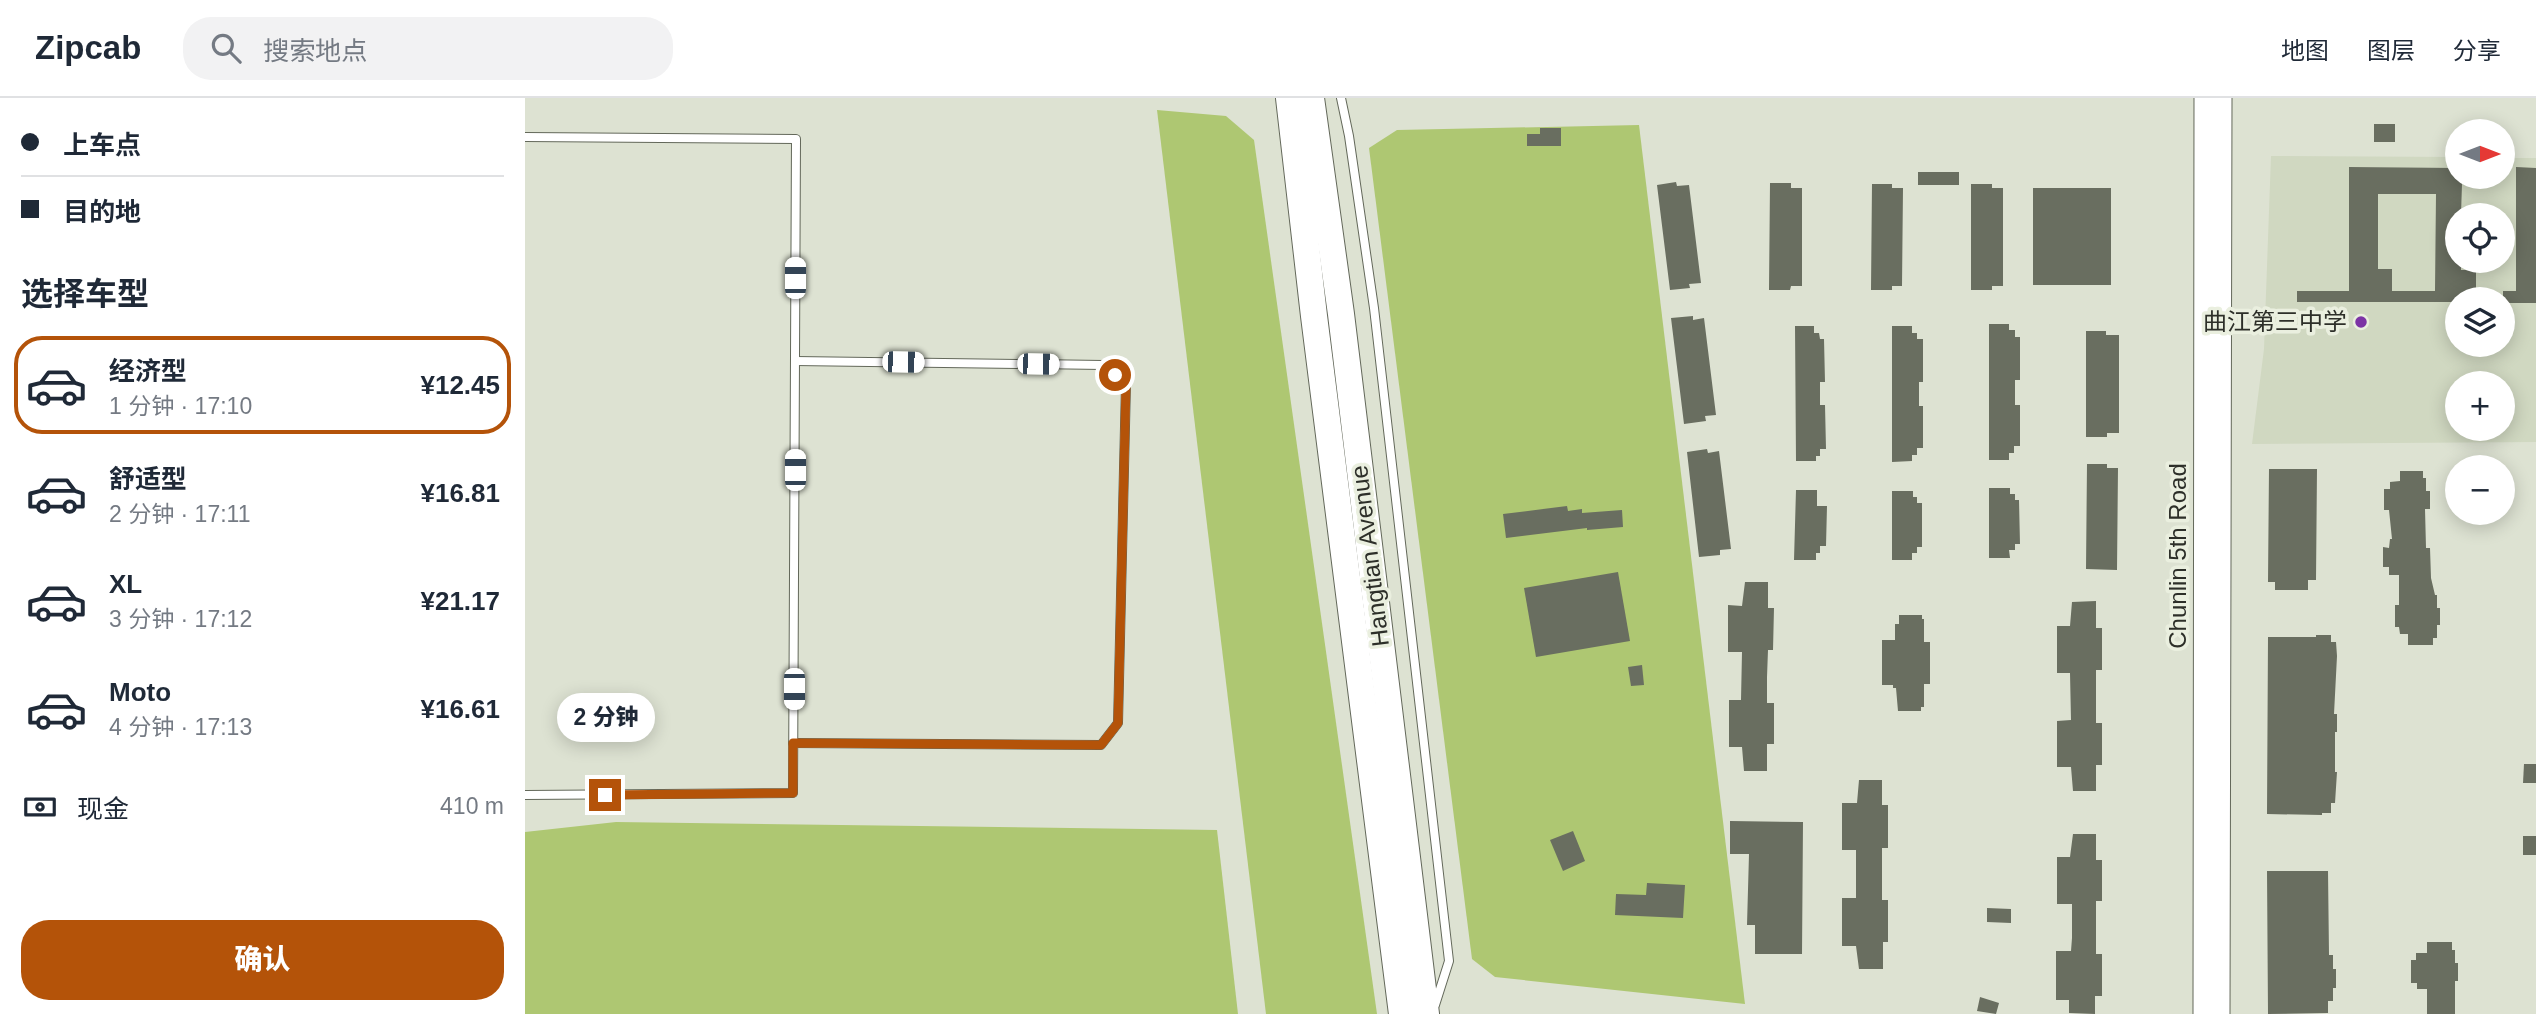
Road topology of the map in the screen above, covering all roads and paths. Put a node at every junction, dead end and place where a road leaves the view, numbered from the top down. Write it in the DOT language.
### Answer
graph roads {
  1 [pos="1289,98"];
  2 [pos="1311,98"];
  3 [pos="1341,98"];
  4 [pos="2205,98"];
  5 [pos="2221,98"];
  6 [pos="525,137"];
  7 [pos="795,361"];
  8 [pos="793,743"];
  9 [pos="525,795"];
  10 [pos="1402,1014"];
  11 [pos="1429,1014"];
  12 [pos="2204,1014"];
  13 [pos="2219,1014"];
  1 -- 10 [label="main road, Hangtian Avenue"];
  2 -- 11 [label="main road, Hangtian Avenue"];
  3 -- 11 [label="lane"];
  4 -- 12 [label="street, Chunlin 5th Road"];
  5 -- 13 [label="street, Chunlin 5th Road"];
  6 -- 7 [label="lane"];
  7 -- 8 [label="lane"];
  7 -- 8 [label="lane"];
  8 -- 9 [label="lane"];
}
